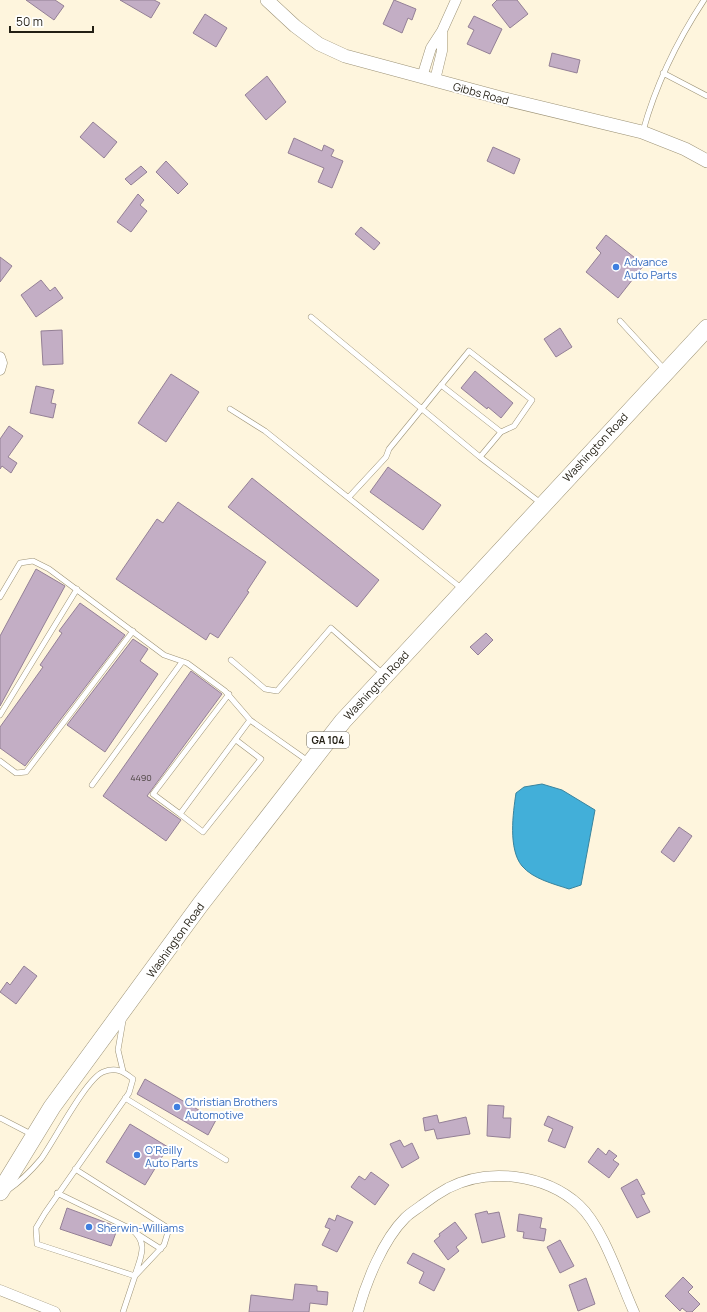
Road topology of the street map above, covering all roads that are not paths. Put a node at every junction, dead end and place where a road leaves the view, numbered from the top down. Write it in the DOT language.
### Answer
graph roads {
  1 [pos="267,0"];
  2 [pos="456,0"];
  3 [pos="705,0"];
  4 [pos="707,6"];
  5 [pos="663,73"];
  6 [pos="429,79"];
  7 [pos="707,96"];
  8 [pos="642,132"];
  9 [pos="707,161"];
  10 [pos="311,317"];
  11 [pos="620,321"];
  12 [pos="707,328"];
  13 [pos="0,357"];
  14 [pos="0,370"];
  15 [pos="666,371"];
  16 [pos="441,385"];
  17 [pos="230,409"];
  18 [pos="422,410"];
  19 [pos="501,432"];
  20 [pos="480,457"];
  21 [pos="349,497"];
  22 [pos="542,505"];
  23 [pos="77,589"];
  24 [pos="464,590"];
  25 [pos="0,597"];
  26 [pos="133,631"];
  27 [pos="231,660"];
  28 [pos="182,662"];
  29 [pos="385,676"];
  30 [pos="228,694"];
  31 [pos="0,715"];
  32 [pos="250,720"];
  33 [pos="236,740"];
  34 [pos="0,761"];
  35 [pos="310,763"];
  36 [pos="92,785"];
  37 [pos="180,814"];
  38 [pos="125,1007"];
  39 [pos="123,1071"];
  40 [pos="125,1098"];
  41 [pos="0,1118"];
  42 [pos="34,1136"];
  43 [pos="226,1160"];
  44 [pos="76,1169"];
  45 [pos="0,1192"];
  46 [pos="57,1193"];
  47 [pos="0,1196"];
  48 [pos="139,1236"];
  49 [pos="161,1249"];
  50 [pos="135,1276"];
  51 [pos="0,1290"];
  52 [pos="55,1312"];
  53 [pos="124,1312"];
  54 [pos="358,1312"];
  55 [pos="634,1312"];
  1 -- 6 [label="street, Gibbs Road"];
  2 -- 6 [label="street"];
  3 -- 4 [label="lane"];
  3 -- 5 [label="lane"];
  5 -- 7 [label="lane"];
  5 -- 8 [label="lane"];
  6 -- 8 [label="street, Gibbs Road"];
  8 -- 9 [label="street, Gibbs Road"];
  10 -- 18 [label="lane"];
  11 -- 15 [label="lane"];
  12 -- 15 [label="main road, Washington Road / GA 104"];
  13 -- 14 [label="street"];
  15 -- 22 [label="main road, Washington Road / GA 104"];
  16 -- 18 [label="lane"];
  16 -- 19 [label="lane"];
  16 -- 19 [label="lane"];
  17 -- 21 [label="lane"];
  18 -- 20 [label="lane"];
  18 -- 21 [label="lane"];
  19 -- 20 [label="lane"];
  20 -- 22 [label="lane"];
  21 -- 24 [label="lane"];
  22 -- 24 [label="main road, Washington Road / GA 104"];
  23 -- 25 [label="lane"];
  23 -- 26 [label="lane"];
  23 -- 31 [label="lane"];
  24 -- 29 [label="main road, Washington Road / GA 104"];
  26 -- 28 [label="lane"];
  26 -- 34 [label="lane"];
  27 -- 29 [label="lane"];
  28 -- 30 [label="lane"];
  28 -- 36 [label="lane"];
  29 -- 35 [label="main road, Washington Road / GA 104"];
  30 -- 32 [label="lane"];
  30 -- 37 [label="lane"];
  32 -- 33 [label="lane"];
  32 -- 35 [label="lane"];
  33 -- 37 [label="lane"];
  33 -- 37 [label="lane"];
  35 -- 38 [label="main road, Washington Road / GA 104"];
  38 -- 39 [label="lane"];
  38 -- 42 [label="main road, Washington Road / GA 104"];
  39 -- 40 [label="lane"];
  39 -- 47 [label="lane"];
  40 -- 43 [label="lane"];
  40 -- 44 [label="lane"];
  41 -- 42 [label="lane"];
  42 -- 45 [label="main road, Washington Road / GA 104"];
  44 -- 46 [label="lane"];
  44 -- 49 [label="lane"];
  46 -- 48 [label="lane"];
  46 -- 50 [label="lane"];
  48 -- 49 [label="lane"];
  48 -- 50 [label="lane"];
  49 -- 50 [label="lane"];
  50 -- 53 [label="lane"];
  51 -- 52 [label="street"];
  54 -- 55 [label="street"];
}
